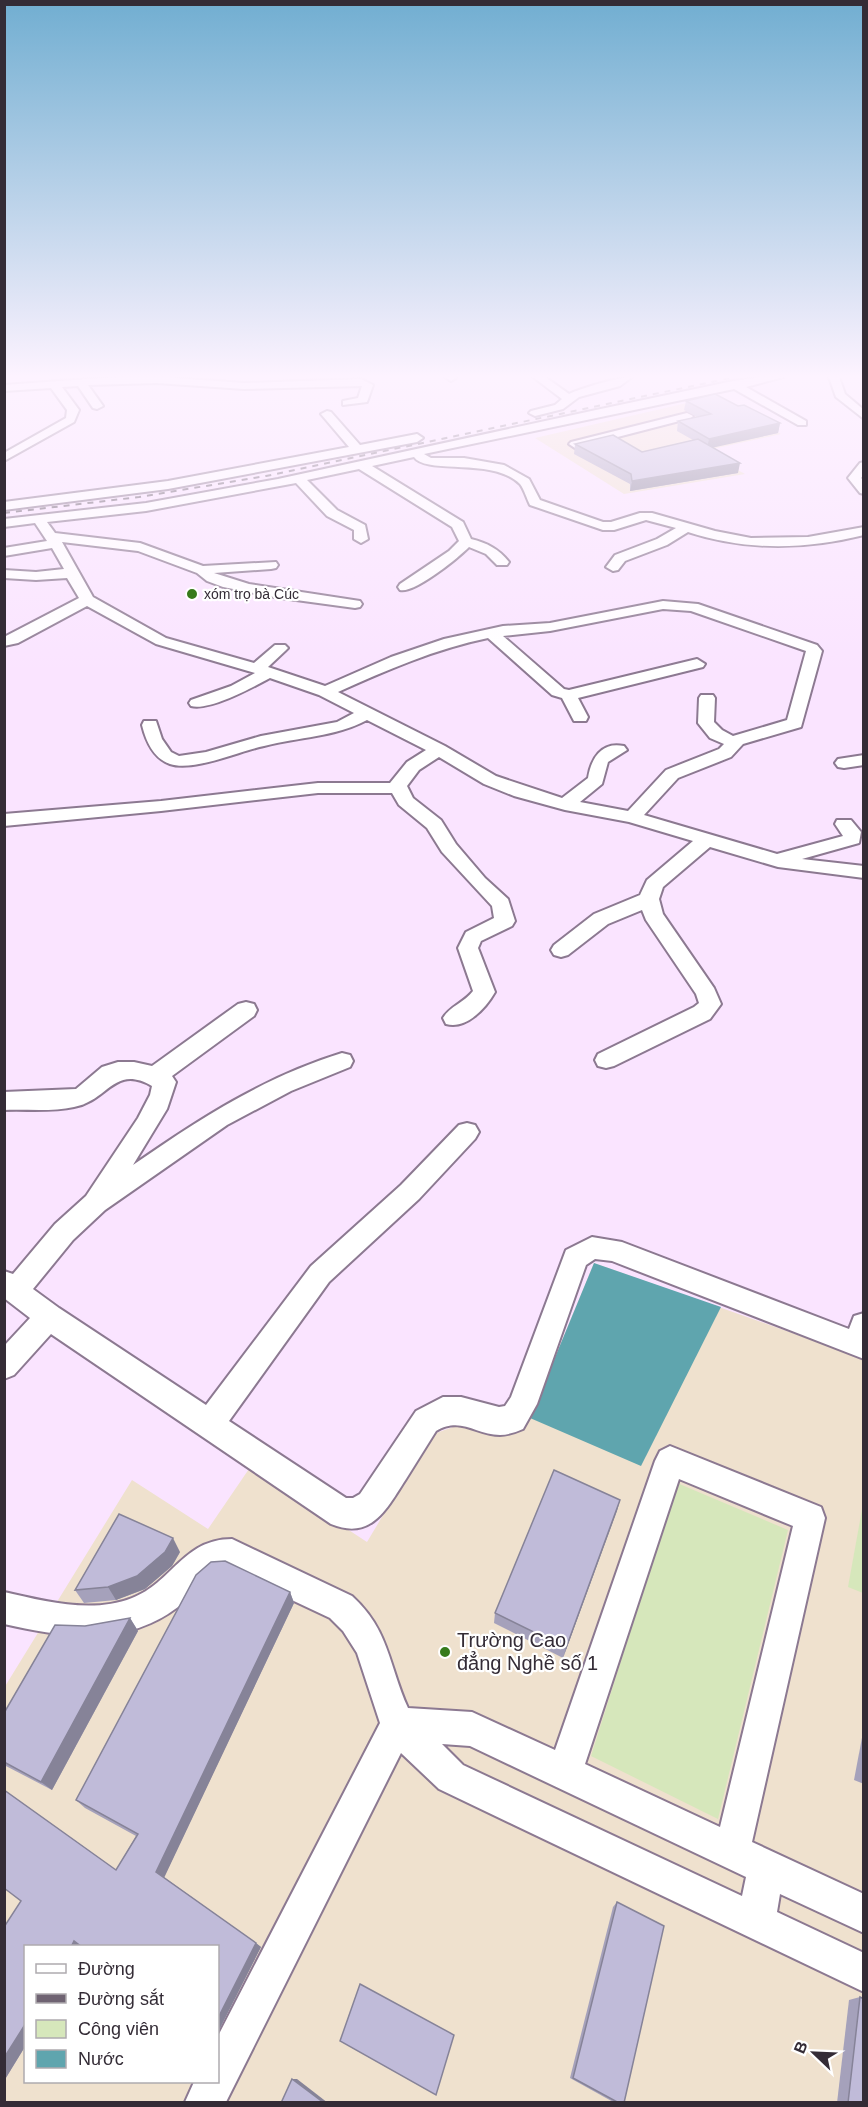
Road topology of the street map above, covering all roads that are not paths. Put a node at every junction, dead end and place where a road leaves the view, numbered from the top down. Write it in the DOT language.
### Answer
graph roads {
  1 [pos="219,475"];
  2 [pos="316,475"];
  3 [pos="379,475"];
  4 [pos="513,475"];
  5 [pos="856,475"];
  6 [pos="299,479"];
  7 [pos="864,490"];
  8 [pos="4,506"];
  9 [pos="38,519"];
  10 [pos="4,523"];
  11 [pos="686,527"];
  12 [pos="864,531"];
  13 [pos="362,539"];
  14 [pos="53,540"];
  15 [pos="466,542"];
  16 [pos="4,552"];
  17 [pos="502,562"];
  18 [pos="272,565"];
  19 [pos="613,567"];
  20 [pos="202,570"];
  21 [pos="72,573"];
  22 [pos="4,574"];
  23 [pos="405,587"];
  24 [pos="87,600"];
  25 [pos="355,604"];
  26 [pos="496,633"];
  27 [pos="4,642"];
  28 [pos="280,648"];
  29 [pos="698,664"];
  30 [pos="262,671"];
  31 [pos="325,692"];
  32 [pos="568,695"];
  33 [pos="706,698"];
  34 [pos="197,703"];
  35 [pos="368,713"];
  36 [pos="580,717"];
  37 [pos="387,723"];
  38 [pos="150,725"];
  39 [pos="332,739"];
  40 [pos="732,742"];
  41 [pos="235,748"];
  42 [pos="439,750"];
  43 [pos="618,750"];
  44 [pos="864,760"];
  45 [pos="844,763"];
  46 [pos="204,774"];
  47 [pos="398,786"];
  48 [pos="565,805"];
  49 [pos="632,817"];
  50 [pos="4,820"];
  51 [pos="844,824"];
  52 [pos="706,840"];
  53 [pos="778,861"];
  54 [pos="864,872"];
  55 [pos="649,899"];
  56 [pos="561,950"];
  57 [pos="246,1010"];
  58 [pos="454,1018"];
  59 [pos="606,1060"];
  60 [pos="342,1061"];
  61 [pos="155,1076"];
  62 [pos="4,1101"];
  63 [pos="467,1132"];
  64 [pos="96,1203"];
  65 [pos="10,1286"];
  66 [pos="49,1317"];
  67 [pos="862,1339"];
  68 [pos="4,1366"];
  69 [pos="209,1424"];
  70 [pos="4,1608"];
  71 [pos="398,1724"];
  72 [pos="566,1773"];
  73 [pos="732,1851"];
  74 [pos="766,1868"];
  75 [pos="864,1914"];
  76 [pos="756,1923"];
  77 [pos="864,1973"];
  78 [pos="219,2075"];
  79 [pos="215,2083"];
  80 [pos="205,2103"];
  1 -- 8 [label="street"];
  2 -- 6 [label="street"];
  3 -- 15 [label="street"];
  4 -- 11 [label="street"];
  5 -- 7 [label="street"];
  6 -- 9 [label="street"];
  6 -- 13 [label="street"];
  9 -- 10 [label="street"];
  9 -- 14 [label="street"];
  11 -- 12 [label="street"];
  11 -- 19 [label="street"];
  14 -- 16 [label="street"];
  14 -- 20 [label="street"];
  14 -- 21 [label="street"];
  15 -- 17 [label="street"];
  15 -- 23 [label="street"];
  18 -- 20 [label="street"];
  20 -- 25 [label="street"];
  21 -- 22 [label="street"];
  21 -- 24 [label="street"];
  24 -- 27 [label="street"];
  24 -- 30 [label="street"];
  26 -- 31 [label="street"];
  26 -- 32 [label="street"];
  26 -- 40 [label="street"];
  28 -- 30 [label="street"];
  29 -- 32 [label="street"];
  30 -- 31 [label="street"];
  30 -- 34 [label="street"];
  31 -- 35 [label="street"];
  32 -- 36 [label="street"];
  33 -- 40 [label="street"];
  35 -- 37 [label="street"];
  35 -- 41 [label="street"];
  37 -- 39 [label="street"];
  37 -- 42 [label="street"];
  38 -- 41 [label="street"];
  40 -- 49 [label="street"];
  41 -- 46 [label="street"];
  42 -- 47 [label="street"];
  42 -- 48 [label="street"];
  43 -- 48 [label="street"];
  44 -- 45 [label="street"];
  47 -- 50 [label="street"];
  47 -- 58 [label="street"];
  48 -- 49 [label="street"];
  49 -- 52 [label="street"];
  51 -- 53 [label="street"];
  52 -- 53 [label="street"];
  52 -- 55 [label="street"];
  53 -- 54 [label="street"];
  55 -- 56 [label="street"];
  55 -- 59 [label="street"];
  57 -- 61 [label="street"];
  60 -- 64 [label="street"];
  61 -- 62 [label="street"];
  61 -- 64 [label="street"];
  63 -- 69 [label="street"];
  64 -- 65 [label="street"];
  65 -- 66 [label="street"];
  66 -- 68 [label="street"];
  66 -- 69 [label="street"];
  67 -- 69 [label="street"];
  70 -- 71 [label="street"];
  71 -- 72 [label="street"];
  71 -- 76 [label="street"];
  71 -- 78 [label="street"];
  72 -- 73 [label="street"];
  72 -- 73 [label="street"];
  73 -- 74 [label="street"];
  74 -- 75 [label="street"];
  74 -- 76 [label="street"];
  76 -- 77 [label="street"];
  79 -- 80 [label="street"];
}
